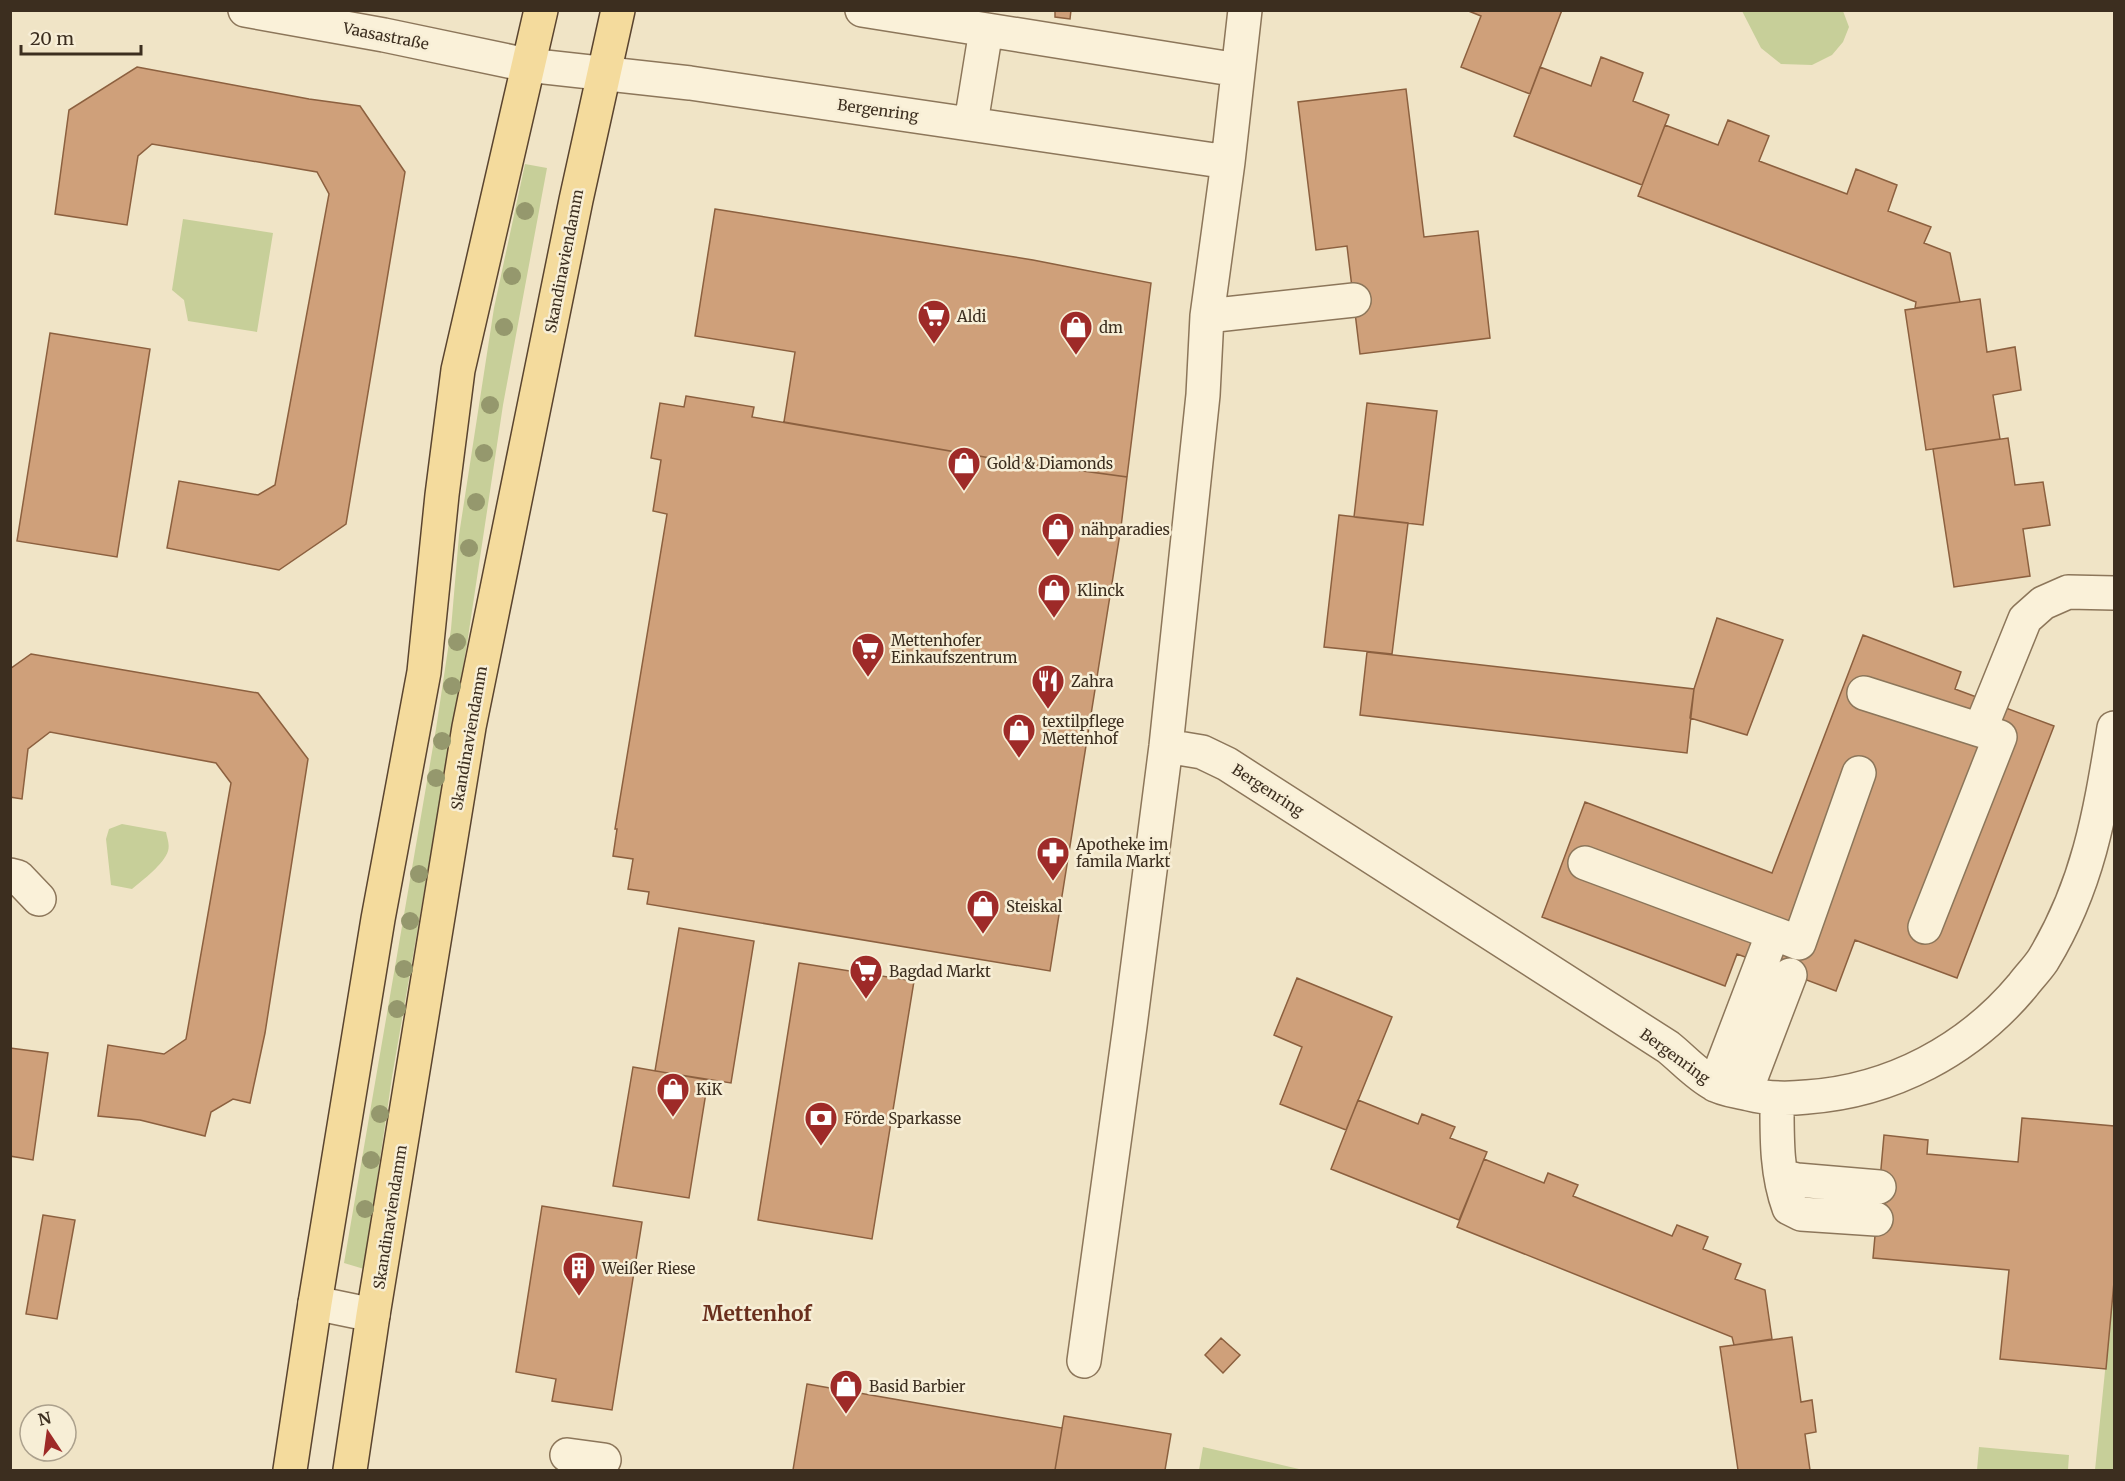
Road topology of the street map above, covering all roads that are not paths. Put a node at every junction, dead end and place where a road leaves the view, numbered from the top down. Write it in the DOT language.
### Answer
graph roads {
  1 [pos="245,10"];
  2 [pos="541,10"];
  3 [pos="618,10"];
  4 [pos="862,10"];
  5 [pos="1245,10"];
  6 [pos="986,30"];
  7 [pos="527,65"];
  8 [pos="1238,70"];
  9 [pos="603,74"];
  10 [pos="971,123"];
  11 [pos="1228,162"];
  12 [pos="1354,300"];
  13 [pos="1207,316"];
  14 [pos="2115,593"];
  15 [pos="1864,693"];
  16 [pos="2115,728"];
  17 [pos="1980,730"];
  18 [pos="1166,746"];
  19 [pos="1859,774"];
  20 [pos="1585,863"];
  21 [pos="10,875"];
  22 [pos="39,899"];
  23 [pos="1925,927"];
  24 [pos="1773,933"];
  25 [pos="1790,975"];
  26 [pos="1745,1092"];
  27 [pos="1781,1176"];
  28 [pos="1879,1187"];
  29 [pos="1876,1219"];
  30 [pos="315,1303"];
  31 [pos="374,1315"];
  32 [pos="1084,1361"];
  33 [pos="567,1455"];
  34 [pos="604,1460"];
  35 [pos="290,1470"];
  36 [pos="350,1470"];
  1 -- 7 [label="street, Vaasastraße"];
  2 -- 7 [label="main road"];
  3 -- 9 [label="main road, Skandinaviendamm"];
  4 -- 6 [label="street"];
  5 -- 8 [label="street"];
  6 -- 8 [label="street"];
  6 -- 10 [label="street"];
  7 -- 9 [label="street, Bergenring"];
  7 -- 30 [label="main road"];
  8 -- 11 [label="street"];
  9 -- 10 [label="street, Bergenring"];
  9 -- 31 [label="main road, Skandinaviendamm"];
  10 -- 11 [label="street, Bergenring"];
  11 -- 13 [label="street"];
  12 -- 13 [label="street"];
  13 -- 18 [label="street"];
  14 -- 17 [label="street"];
  15 -- 17 [label="street"];
  16 -- 26 [label="street"];
  17 -- 23 [label="street"];
  18 -- 26 [label="street, Bergenring"];
  18 -- 32 [label="street"];
  19 -- 24 [label="street"];
  20 -- 24 [label="street"];
  21 -- 22 [label="street"];
  24 -- 26 [label="street"];
  25 -- 26 [label="street"];
  26 -- 27 [label="street"];
  27 -- 28 [label="street"];
  27 -- 29 [label="street"];
  30 -- 31 [label="street"];
  30 -- 35 [label="main road"];
  31 -- 36 [label="main road, Skandinaviendamm"];
  33 -- 34 [label="street"];
}
